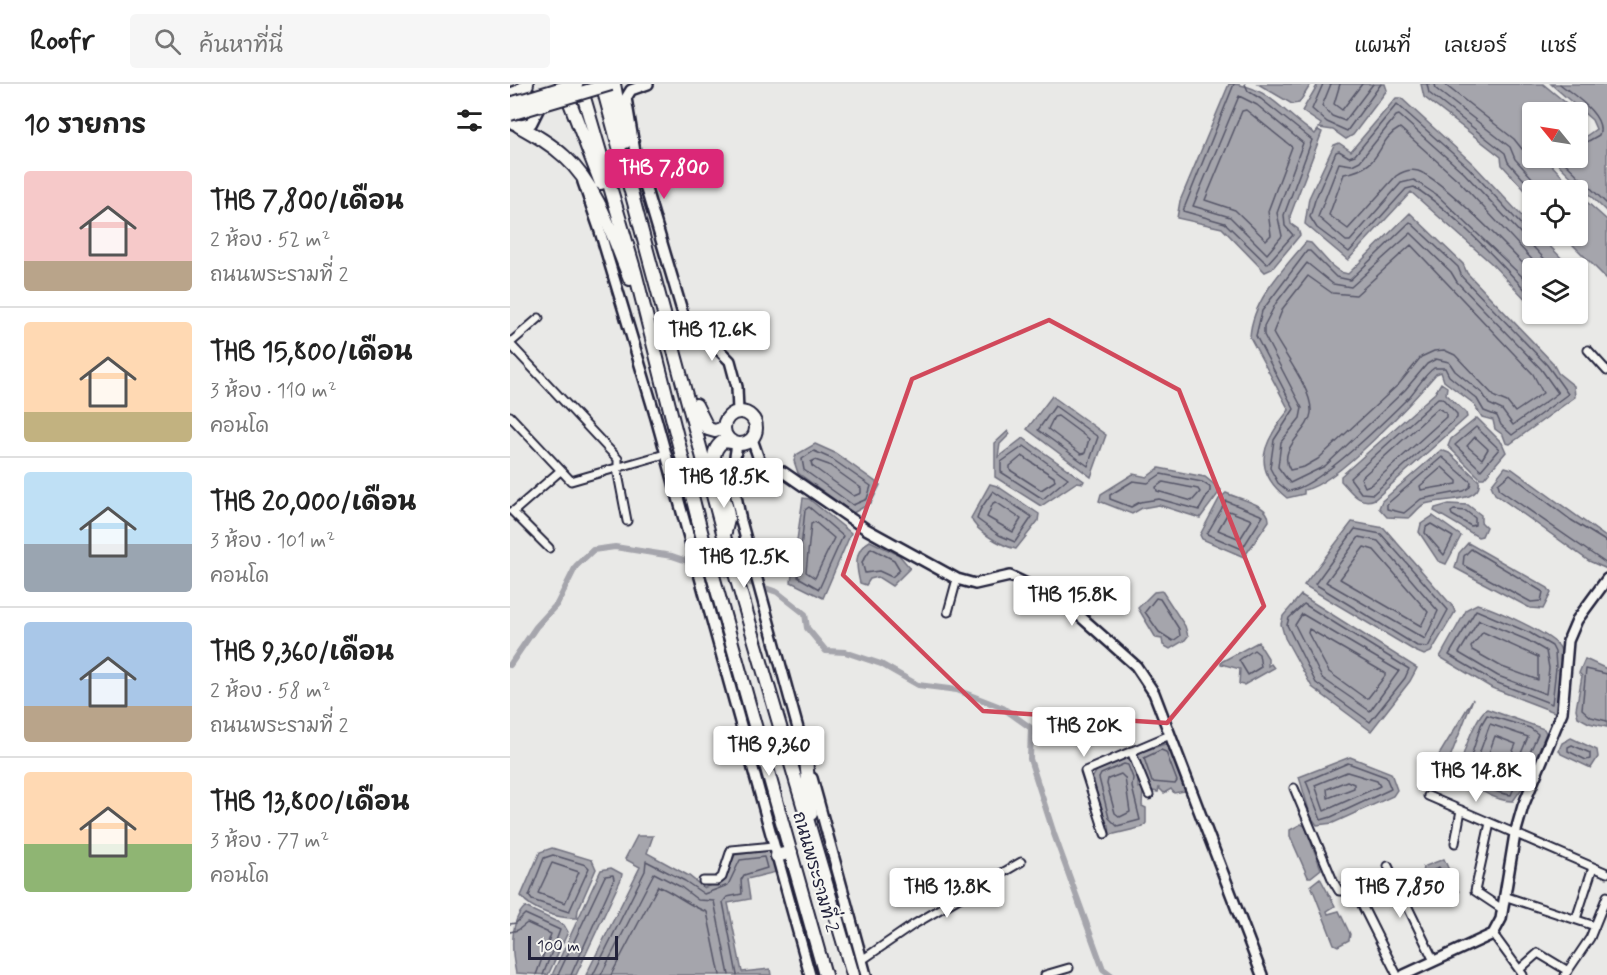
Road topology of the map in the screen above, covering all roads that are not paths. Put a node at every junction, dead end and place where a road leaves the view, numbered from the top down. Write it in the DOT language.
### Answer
graph roads {
  1 [pos="602,84"];
  2 [pos="612,84"];
  3 [pos="648,84"];
  4 [pos="570,87"];
  5 [pos="519,90"];
  6 [pos="537,102"];
  7 [pos="510,104"];
  8 [pos="512,122"];
  9 [pos="581,177"];
  10 [pos="635,203"];
  11 [pos="651,267"];
  12 [pos="634,272"];
  13 [pos="538,318"];
  14 [pos="646,318"];
  15 [pos="669,334"];
  16 [pos="510,344"];
  17 [pos="1588,350"];
  18 [pos="1607,371"];
  19 [pos="738,412"];
  20 [pos="510,416"];
  21 [pos="724,428"];
  22 [pos="752,439"];
  23 [pos="734,443"];
  24 [pos="665,453"];
  25 [pos="619,467"];
  26 [pos="560,471"];
  27 [pos="512,511"];
  28 [pos="627,522"];
  29 [pos="724,536"];
  30 [pos="549,548"];
  31 [pos="957,579"];
  32 [pos="1607,579"];
  33 [pos="948,612"];
  34 [pos="1170,735"];
  35 [pos="1131,751"];
  36 [pos="806,759"];
  37 [pos="1294,788"];
  38 [pos="1149,795"];
  39 [pos="1428,796"];
  40 [pos="1461,810"];
  41 [pos="1490,823"];
  42 [pos="1105,834"];
  43 [pos="1515,834"];
  44 [pos="1455,843"];
  45 [pos="815,846"];
  46 [pos="775,851"];
  47 [pos="791,852"];
  48 [pos="1021,862"];
  49 [pos="1388,866"];
  50 [pos="1593,867"];
  51 [pos="1607,873"];
  52 [pos="703,880"];
  53 [pos="1504,896"];
  54 [pos="1607,896"];
  55 [pos="1503,909"];
  56 [pos="1576,919"];
  57 [pos="1595,926"];
  58 [pos="1493,934"];
  59 [pos="862,960"];
  60 [pos="1434,961"];
  61 [pos="1069,968"];
  62 [pos="1521,972"];
  63 [pos="1566,973"];
  64 [pos="810,975"];
  65 [pos="825,975"];
  66 [pos="853,975"];
  67 [pos="866,975"];
  68 [pos="1045,975"];
  69 [pos="1262,975"];
  70 [pos="1396,975"];
  71 [pos="1404,975"];
  1 -- 10 [label="highway, ถนนพระรามที่ 2"];
  2 -- 8 [label="highway, bridge"];
  2 -- 10 [label="highway"];
  3 -- 19 [label="main road"];
  4 -- 6 [label="highway"];
  4 -- 7 [label="highway, bridge"];
  4 -- 12 [label="highway, ถนนพระรามที่ 2"];
  4 -- 12 [label="highway"];
  5 -- 6 [label="main road"];
  6 -- 8 [label="main road"];
  8 -- 9 [label="highway"];
  9 -- 14 [label="highway"];
  9 -- 24 [label="main road, ถนนพระรามที่ 2"];
  10 -- 11 [label="highway, ถนนพระรามที่ 2"];
  11 -- 12 [label="highway"];
  11 -- 15 [label="highway, ถนนพระรามที่ 2"];
  12 -- 14 [label="highway, ถนนพระรามที่ 2"];
  13 -- 16 [label="street"];
  14 -- 47 [label="highway, ถนนพระรามที่ 2"];
  15 -- 21 [label="highway"];
  15 -- 29 [label="highway, ถนนพระรามที่ 2"];
  16 -- 25 [label="street"];
  17 -- 18 [label="street"];
  19 -- 21 [label="highway"];
  19 -- 22 [label="highway"];
  20 -- 26 [label="street"];
  21 -- 23 [label="highway"];
  22 -- 23 [label="highway"];
  22 -- 31 [label="main road"];
  23 -- 29 [label="highway"];
  23 -- 36 [label="main road, ถนนพระรามที่ 2"];
  24 -- 25 [label="street"];
  24 -- 46 [label="main road, ถนนพระรามที่ 2"];
  25 -- 26 [label="street"];
  25 -- 28 [label="street"];
  26 -- 27 [label="street"];
  27 -- 30 [label="street"];
  29 -- 45 [label="highway, ถนนพระรามที่ 2"];
  31 -- 33 [label="street"];
  31 -- 34 [label="main road"];
  32 -- 43 [label="main road"];
  34 -- 35 [label="street"];
  34 -- 69 [label="main road"];
  35 -- 38 [label="street"];
  35 -- 42 [label="street"];
  36 -- 45 [label="highway"];
  36 -- 59 [label="main road, ถนนพระรามที่ 2"];
  37 -- 70 [label="street"];
  39 -- 40 [label="street"];
  40 -- 41 [label="street"];
  40 -- 44 [label="street"];
  41 -- 43 [label="street"];
  41 -- 55 [label="street"];
  43 -- 50 [label="street"];
  43 -- 53 [label="main road"];
  45 -- 66 [label="highway, ถนนพระรามที่ 2"];
  46 -- 47 [label="highway"];
  46 -- 52 [label="street"];
  46 -- 64 [label="main road, ถนนพระรามที่ 2"];
  47 -- 65 [label="highway, ถนนพระรามที่ 2"];
  48 -- 59 [label="street"];
  49 -- 60 [label="street"];
  50 -- 51 [label="street"];
  50 -- 56 [label="street"];
  53 -- 55 [label="main road"];
  53 -- 56 [label="street"];
  54 -- 57 [label="street"];
  55 -- 58 [label="main road"];
  56 -- 57 [label="street"];
  57 -- 63 [label="street"];
  58 -- 60 [label="main road"];
  58 -- 62 [label="street"];
  59 -- 67 [label="main road, ถนนพระรามที่ 2"];
  60 -- 71 [label="main road"];
  61 -- 68 [label="street"];
  62 -- 63 [label="street"];
}
